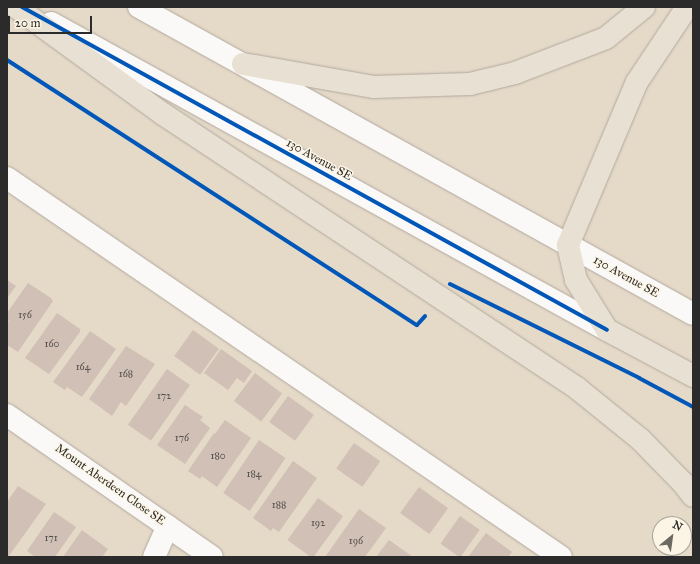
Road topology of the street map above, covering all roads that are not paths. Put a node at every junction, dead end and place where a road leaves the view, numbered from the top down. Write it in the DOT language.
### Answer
graph roads {
  1 [pos="16,7"];
  2 [pos="22,7"];
  3 [pos="139,7"];
  4 [pos="644,7"];
  5 [pos="687,7"];
  6 [pos="243,64"];
  7 [pos="7,178"];
  8 [pos="568,244"];
  9 [pos="693,314"];
  10 [pos="607,330"];
  11 [pos="693,376"];
  12 [pos="7,415"];
  13 [pos="693,496"];
  14 [pos="168,526"];
  15 [pos="154,557"];
  16 [pos="212,557"];
  17 [pos="561,557"];
  1 -- 13 [label="main road"];
  2 -- 10 [label="street, 130 Avenue SE"];
  3 -- 6 [label="street, 130 Avenue SE"];
  4 -- 6 [label="main road"];
  5 -- 8 [label="main road"];
  6 -- 8 [label="street, 130 Avenue SE"];
  7 -- 17 [label="street"];
  8 -- 9 [label="street, 130 Avenue SE"];
  8 -- 10 [label="main road"];
  10 -- 11 [label="main road, 130 Avenue SE"];
  12 -- 14 [label="street, Mount Aberdeen Close SE"];
  14 -- 15 [label="street"];
  14 -- 16 [label="street, Mount Aberdeen Close SE"];
}
